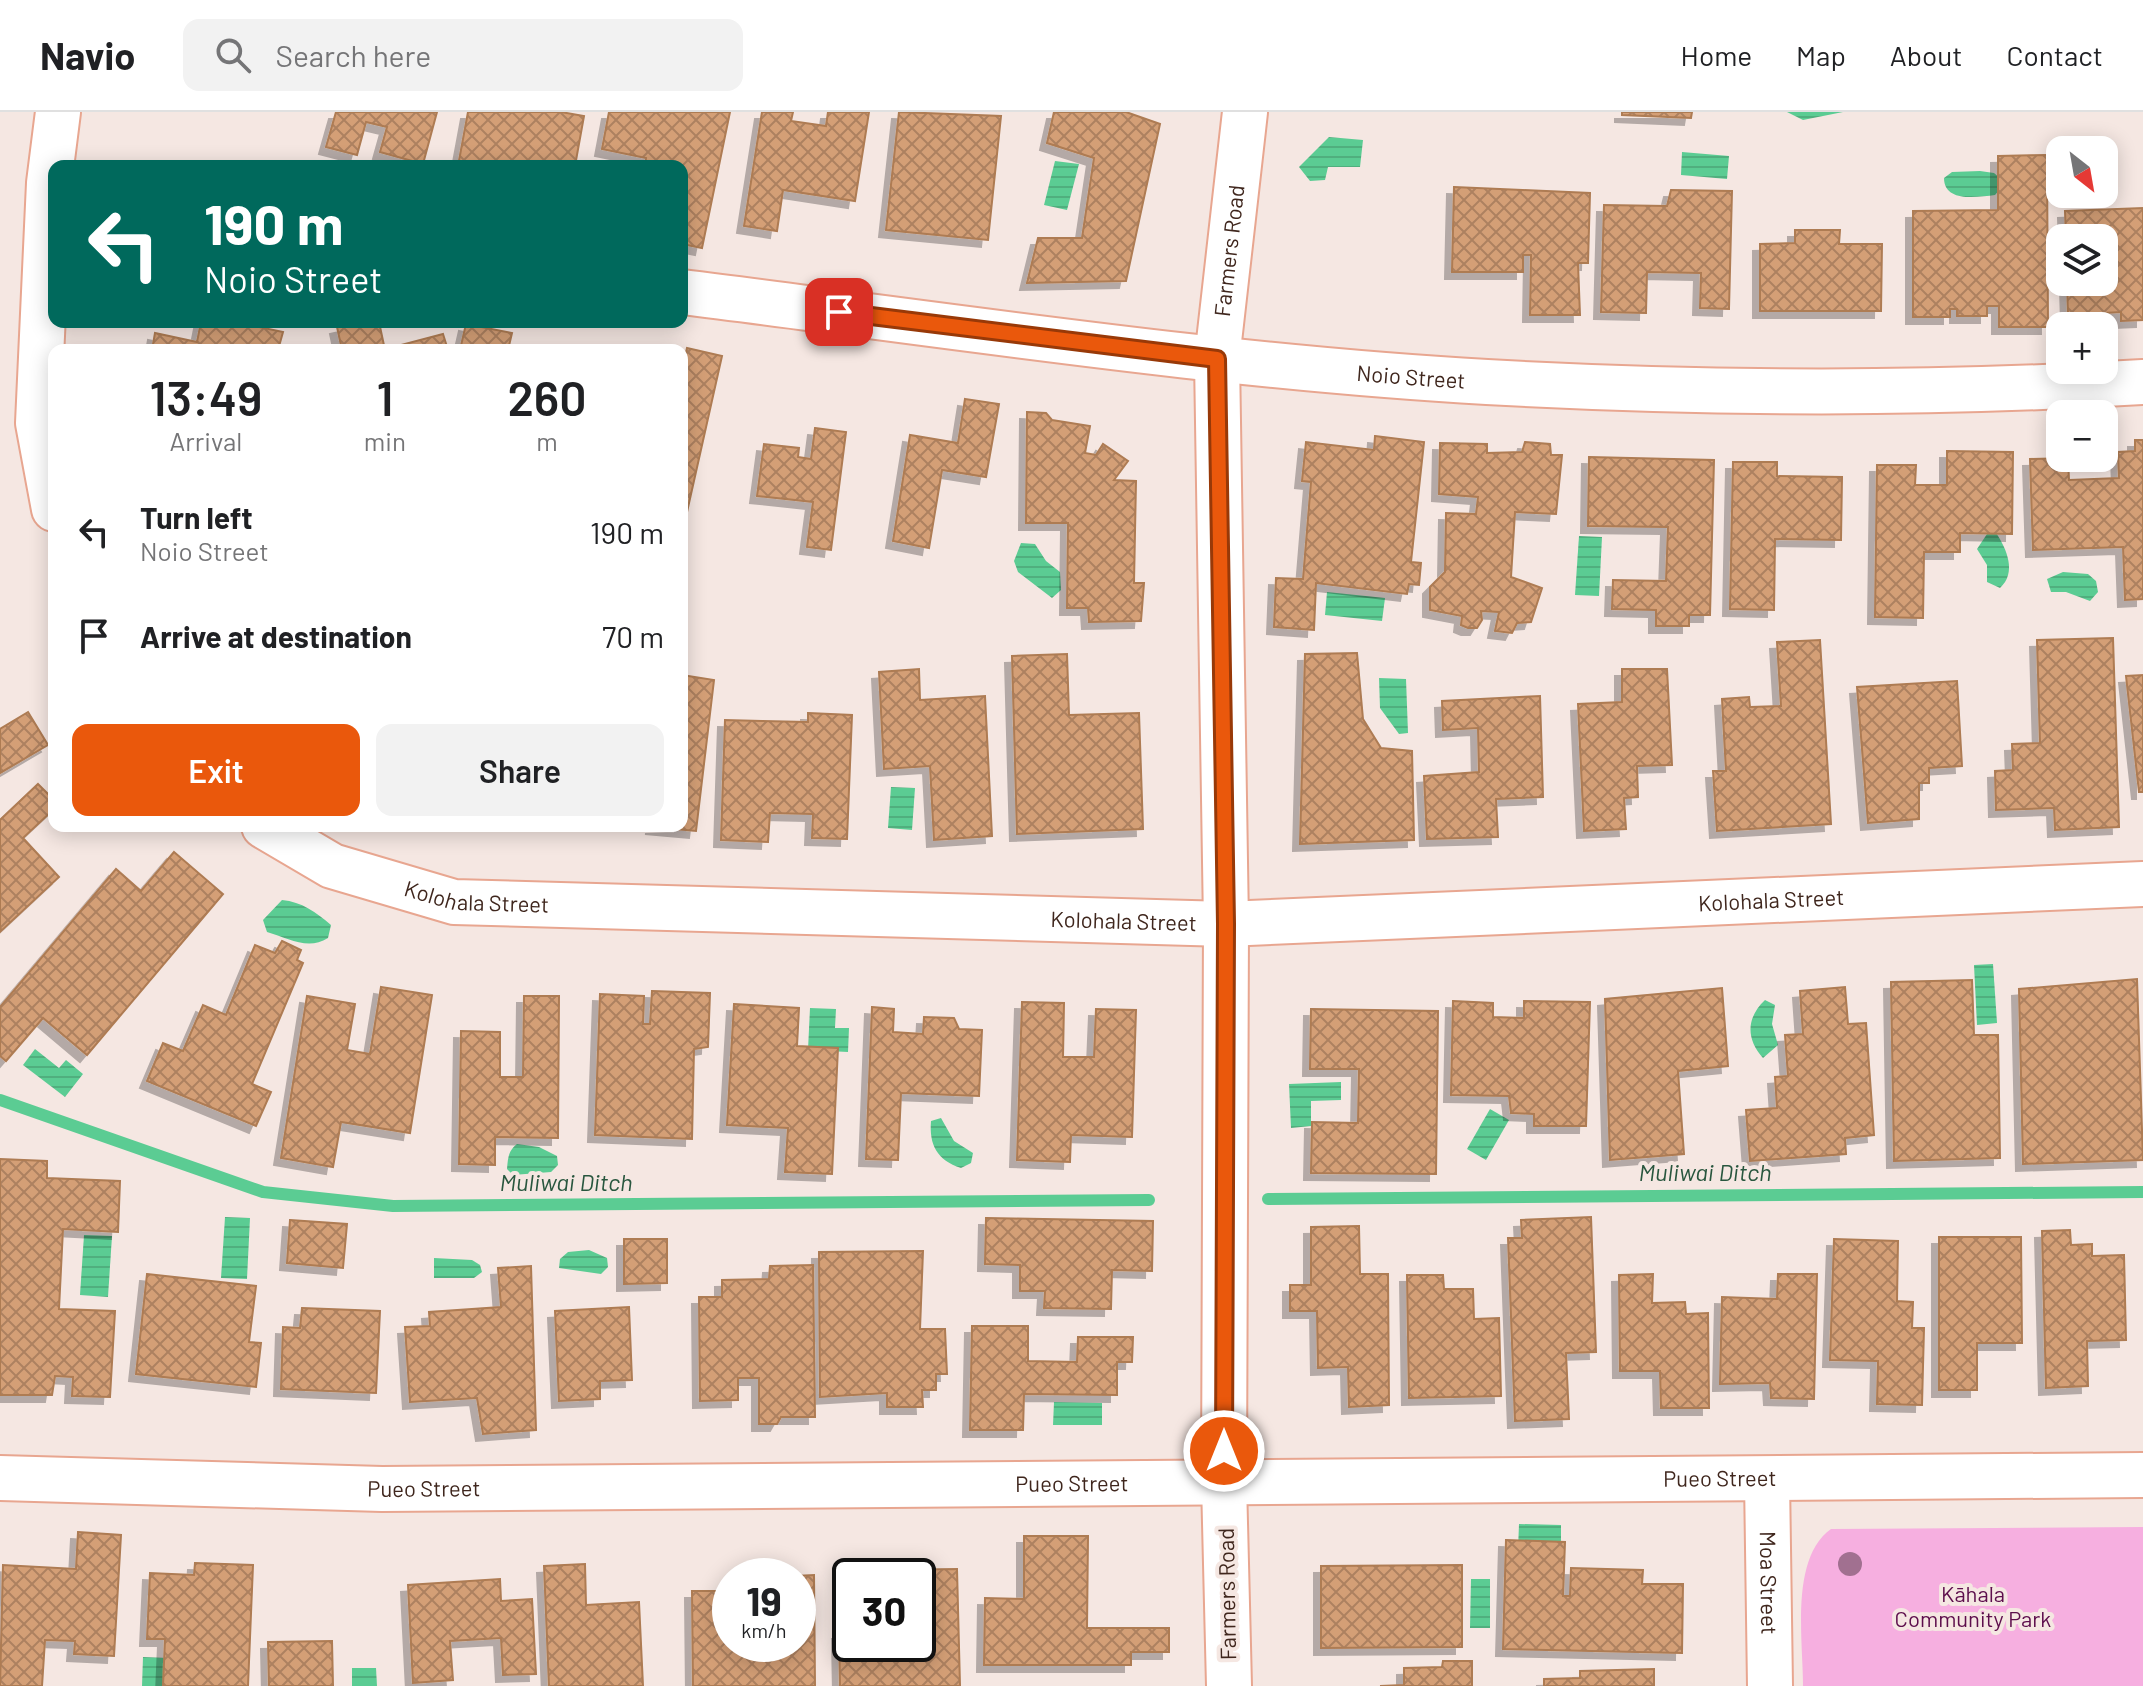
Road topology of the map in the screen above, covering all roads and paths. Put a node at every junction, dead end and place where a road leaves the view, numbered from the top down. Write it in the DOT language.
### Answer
graph roads {
  1 [pos="58,112"];
  2 [pos="1245,112"];
  3 [pos="53,160"];
  4 [pos="48,238"];
  5 [pos="688,293"];
  6 [pos="1217,359"];
  7 [pos="2143,382"];
  8 [pos="48,477"];
  9 [pos="274,832"];
  10 [pos="2143,884"];
  11 [pos="1226,924"];
  12 [pos="2143,1475"];
  13 [pos="0,1478"];
  14 [pos="1767,1479"];
  15 [pos="1224,1482"];
  16 [pos="1229,1686"];
  17 [pos="1770,1686"];
  1 -- 3 [label="street"];
  2 -- 6 [label="street, Farmers Road"];
  4 -- 8 [label="street"];
  5 -- 6 [label="street, Noio Street"];
  6 -- 7 [label="street, Noio Street"];
  6 -- 11 [label="street, Farmers Road"];
  9 -- 11 [label="street, Kolohala Street"];
  10 -- 11 [label="street, Kolohala Street"];
  11 -- 15 [label="street, Farmers Road"];
  12 -- 14 [label="street, Pueo Street"];
  13 -- 15 [label="street, Pueo Street"];
  14 -- 15 [label="street, Pueo Street"];
  14 -- 17 [label="street, Moa Street"];
  15 -- 16 [label="street, Farmers Road"];
}
